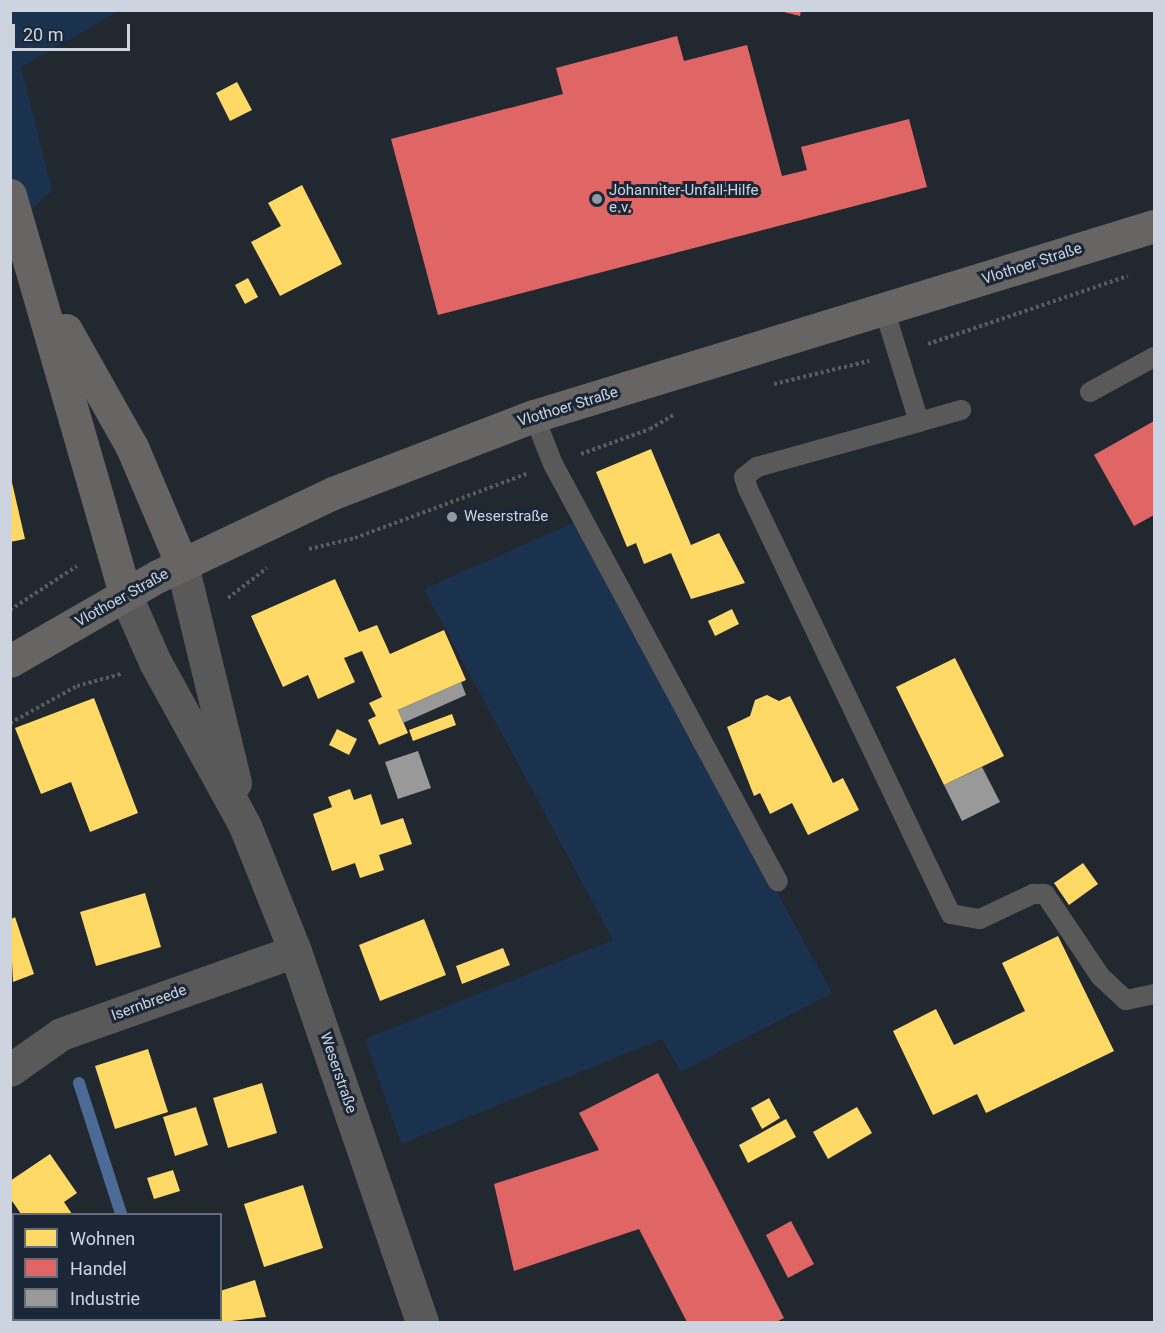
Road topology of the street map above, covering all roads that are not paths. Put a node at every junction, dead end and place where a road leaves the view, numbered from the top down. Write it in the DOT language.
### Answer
graph roads {
  1 [pos="10,195"];
  2 [pos="1153,231"];
  3 [pos="38,279"];
  4 [pos="885,312"];
  5 [pos="1155,357"];
  6 [pos="1090,392"];
  7 [pos="961,410"];
  8 [pos="534,416"];
  9 [pos="919,422"];
  10 [pos="182,565"];
  11 [pos="125,594"];
  12 [pos="10,661"];
  13 [pos="245,826"];
  14 [pos="778,881"];
  15 [pos="295,951"];
  16 [pos="1155,994"];
  17 [pos="10,1070"];
  18 [pos="422,1323"];
  1 -- 3 [label="main road, Weserstraße"];
  2 -- 4 [label="main road, Vlothoer Straße"];
  3 -- 10 [label="main road, Weserstraße"];
  3 -- 11 [label="main road, Weserstraße"];
  4 -- 8 [label="main road, Vlothoer Straße"];
  4 -- 9 [label="lane"];
  5 -- 6 [label="lane"];
  7 -- 9 [label="lane"];
  8 -- 10 [label="main road, Vlothoer Straße"];
  8 -- 14 [label="lane"];
  9 -- 16 [label="lane"];
  10 -- 11 [label="main road, Vlothoer Straße"];
  10 -- 13 [label="street, Weserstraße"];
  11 -- 12 [label="main road, Vlothoer Straße"];
  11 -- 13 [label="street, Weserstraße"];
  13 -- 15 [label="street, Weserstraße"];
  15 -- 17 [label="street, Isernbreede"];
  15 -- 18 [label="street, Weserstraße"];
}
